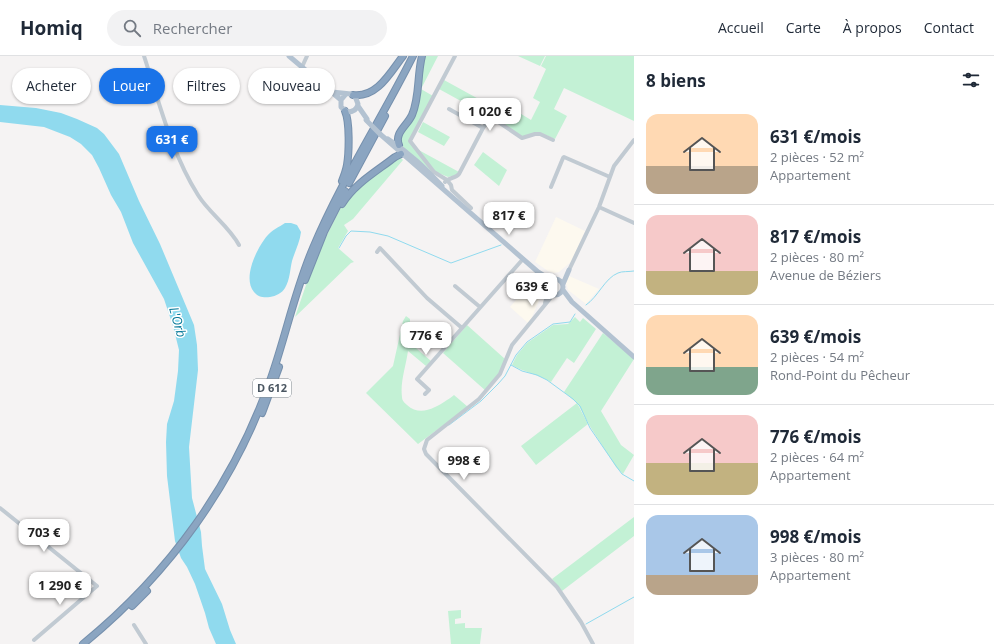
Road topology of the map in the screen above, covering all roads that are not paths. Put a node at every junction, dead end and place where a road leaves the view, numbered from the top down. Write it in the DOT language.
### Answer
graph roads {
  1 [pos="144,56"];
  2 [pos="289,56"];
  3 [pos="307,56"];
  4 [pos="403,56"];
  5 [pos="413,56"];
  6 [pos="417,56"];
  7 [pos="422,56"];
  8 [pos="454,57"];
  9 [pos="302,67"];
  10 [pos="335,92"];
  11 [pos="349,94"];
  12 [pos="335,95"];
  13 [pos="341,100"];
  14 [pos="358,106"];
  15 [pos="449,109"];
  16 [pos="345,111"];
  17 [pos="353,111"];
  18 [pos="367,119"];
  19 [pos="483,128"];
  20 [pos="380,133"];
  21 [pos="554,140"];
  22 [pos="634,140"];
  23 [pos="399,146"];
  24 [pos="401,154"];
  25 [pos="610,177"];
  26 [pos="444,183"];
  27 [pos="551,187"];
  28 [pos="599,207"];
  29 [pos="471,210"];
  30 [pos="634,223"];
  31 [pos="323,230"];
  32 [pos="239,245"];
  33 [pos="377,252"];
  34 [pos="523,259"];
  35 [pos="569,270"];
  36 [pos="538,272"];
  37 [pos="558,279"];
  38 [pos="551,280"];
  39 [pos="547,285"];
  40 [pos="455,286"];
  41 [pos="563,287"];
  42 [pos="550,294"];
  43 [pos="559,295"];
  44 [pos="572,302"];
  45 [pos="480,307"];
  46 [pos="462,328"];
  47 [pos="634,357"];
  48 [pos="426,394"];
  49 [pos="0,508"];
  50 [pos="169,563"];
  51 [pos="134,625"];
  52 [pos="34,640"];
  53 [pos="83,644"];
  54 [pos="90,644"];
  55 [pos="146,644"];
  56 [pos="593,644"];
  1 -- 32 [label="street"];
  2 -- 9 [label="main road"];
  3 -- 9 [label="street"];
  4 -- 11 [label="highway"];
  5 -- 31 [label="highway, D 612"];
  6 -- 31 [label="highway, D 612"];
  7 -- 23 [label="highway"];
  8 -- 26 [label="street"];
  10 -- 11 [label="main road"];
  11 -- 13 [label="main road"];
  11 -- 14 [label="main road"];
  12 -- 13 [label="main road"];
  13 -- 16 [label="main road"];
  14 -- 17 [label="main road"];
  14 -- 18 [label="main road"];
  15 -- 19 [label="street"];
  16 -- 17 [label="main road"];
  16 -- 31 [label="highway"];
  17 -- 18 [label="main road"];
  18 -- 20 [label="main road, bridge"];
  19 -- 21 [label="street"];
  19 -- 26 [label="street"];
  20 -- 23 [label="main road"];
  20 -- 24 [label="main road"];
  22 -- 25 [label="street"];
  23 -- 26 [label="main road"];
  24 -- 29 [label="main road"];
  24 -- 31 [label="highway"];
  25 -- 27 [label="street"];
  25 -- 28 [label="street"];
  26 -- 29 [label="main road"];
  26 -- 29 [label="street"];
  28 -- 30 [label="street"];
  28 -- 35 [label="street"];
  29 -- 34 [label="main road"];
  31 -- 50 [label="highway, D 612"];
  33 -- 46 [label="street"];
  34 -- 36 [label="main road"];
  34 -- 45 [label="street"];
  35 -- 37 [label="main road"];
  35 -- 41 [label="main road"];
  36 -- 38 [label="main road"];
  36 -- 39 [label="main road"];
  37 -- 38 [label="main road"];
  37 -- 41 [label="main road"];
  38 -- 39 [label="main road"];
  39 -- 42 [label="main road"];
  40 -- 45 [label="street"];
  41 -- 43 [label="main road"];
  41 -- 44 [label="main road"];
  42 -- 43 [label="main road"];
  42 -- 56 [label="street"];
  43 -- 44 [label="main road"];
  44 -- 47 [label="main road"];
  45 -- 46 [label="street"];
  46 -- 48 [label="street"];
  49 -- 52 [label="street"];
  50 -- 53 [label="highway, D 612"];
  50 -- 54 [label="highway, D 612"];
  51 -- 55 [label="street"];
}
